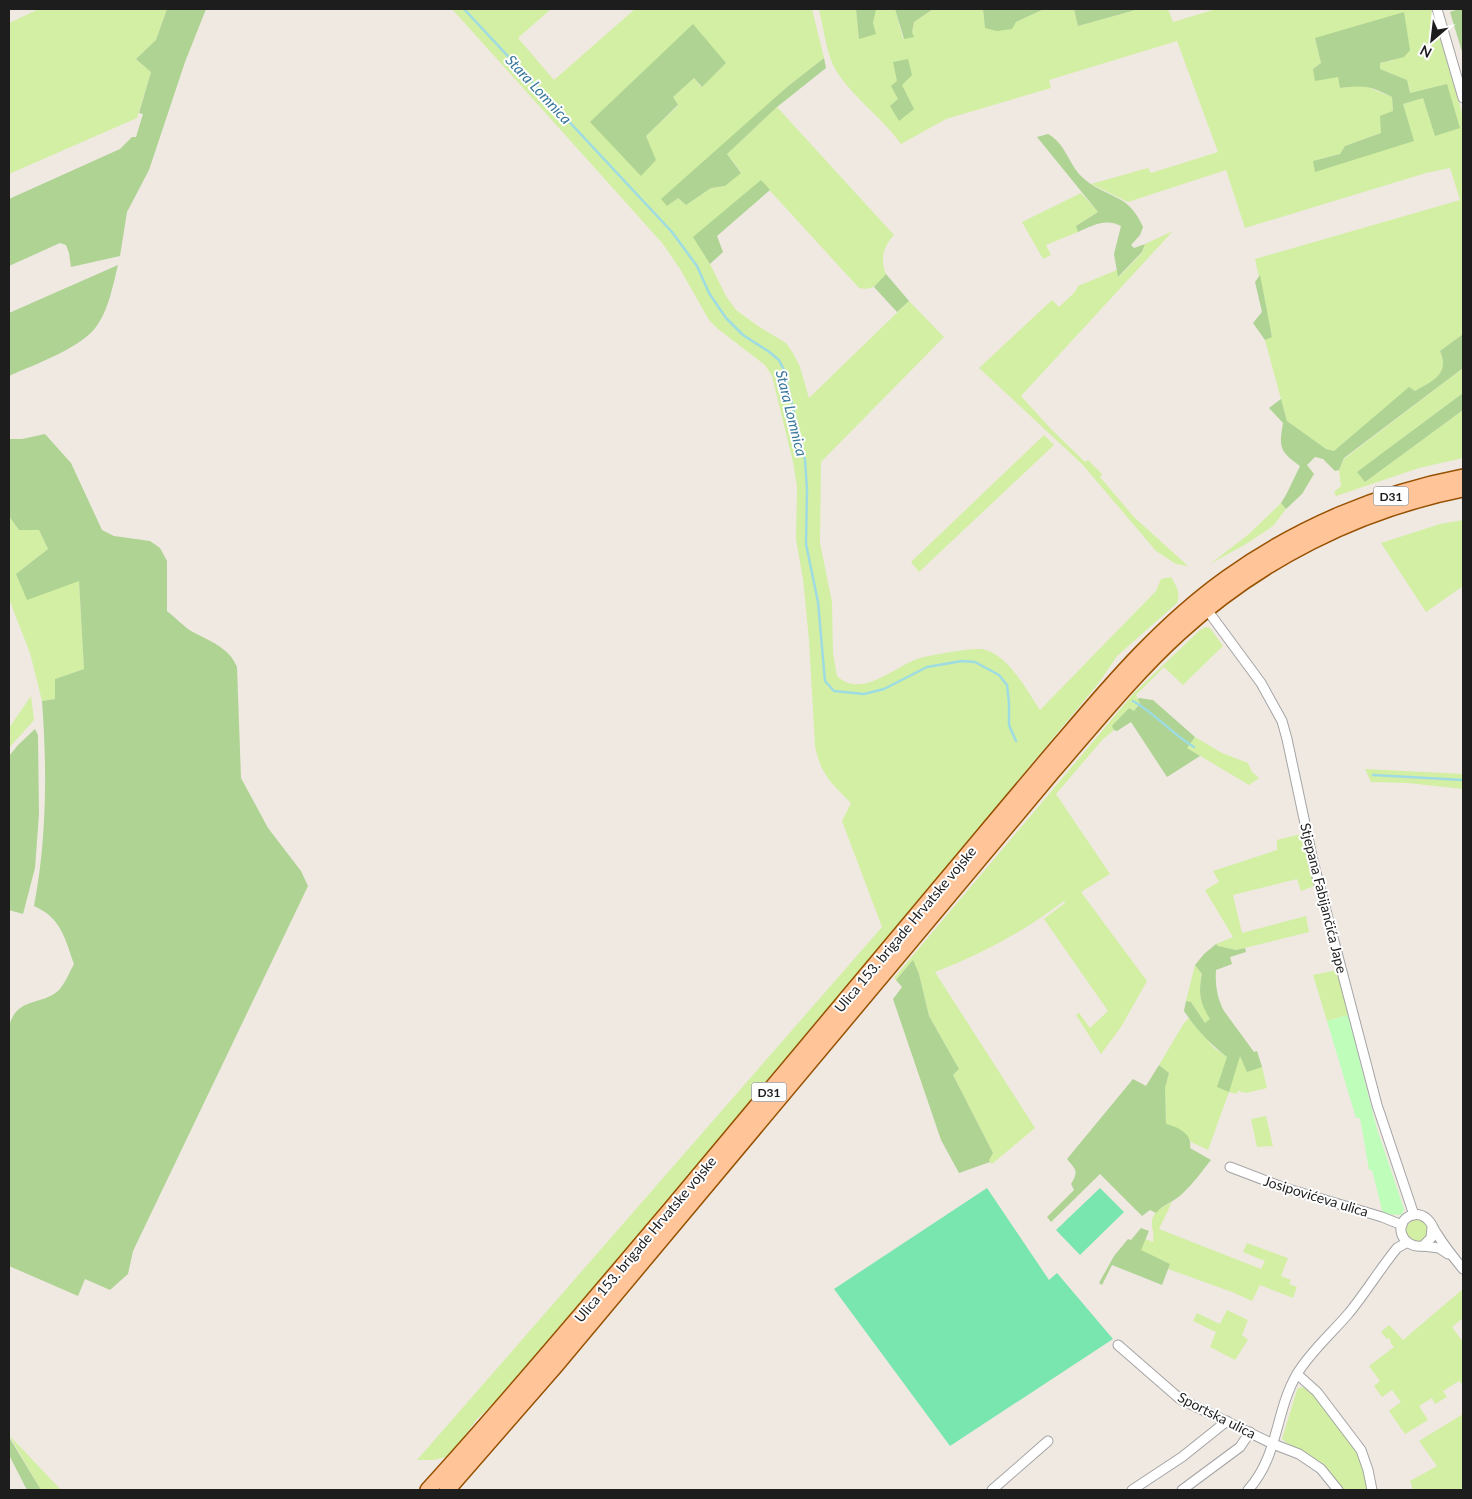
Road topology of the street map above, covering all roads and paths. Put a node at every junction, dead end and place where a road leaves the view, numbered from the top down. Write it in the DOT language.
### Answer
graph roads {
  1 [pos="1437,9"];
  2 [pos="1463,98"];
  3 [pos="1463,477"];
  4 [pos="1463,489"];
  5 [pos="1202,604"];
  6 [pos="1230,1167"];
  7 [pos="1414,1215"];
  8 [pos="1402,1225"];
  9 [pos="1432,1227"];
  10 [pos="1406,1243"];
  11 [pos="1423,1246"];
  12 [pos="1454,1259"];
  13 [pos="1463,1269"];
  14 [pos="1118,1345"];
  15 [pos="1297,1374"];
  16 [pos="1227,1421"];
  17 [pos="1250,1432"];
  18 [pos="1048,1441"];
  19 [pos="1273,1444"];
  20 [pos="428,1490"];
  21 [pos="448,1490"];
  22 [pos="992,1490"];
  23 [pos="1132,1490"];
  24 [pos="1182,1490"];
  25 [pos="1248,1490"];
  26 [pos="1338,1490"];
  27 [pos="1372,1490"];
  1 -- 2 [label="street"];
  3 -- 5 [label="main road, Ulica 153. brigade Hrvatske vojske / D31"];
  4 -- 5 [label="main road, Ulica 153. brigade Hrvatske vojske / D31"];
  5 -- 7 [label="street, Stjepana Fabijančića Jape"];
  5 -- 20 [label="main road, Ulica 153. brigade Hrvatske vojske / D31"];
  5 -- 21 [label="main road, Ulica 153. brigade Hrvatske vojske / D31"];
  6 -- 8 [label="street, Josipovićeva ulica"];
  7 -- 8 [label="street"];
  7 -- 9 [label="street"];
  8 -- 10 [label="street"];
  9 -- 11 [label="street"];
  9 -- 12 [label="street"];
  10 -- 11 [label="street"];
  10 -- 15 [label="street"];
  11 -- 12 [label="street"];
  12 -- 13 [label="street"];
  14 -- 16 [label="street, Sportska ulica"];
  15 -- 19 [label="street"];
  15 -- 27 [label="street"];
  16 -- 17 [label="street, Sportska ulica"];
  16 -- 23 [label="street"];
  17 -- 19 [label="street, Sportska ulica"];
  17 -- 24 [label="street"];
  18 -- 22 [label="street"];
  19 -- 25 [label="street"];
  19 -- 26 [label="street, Sportska ulica"];
}
